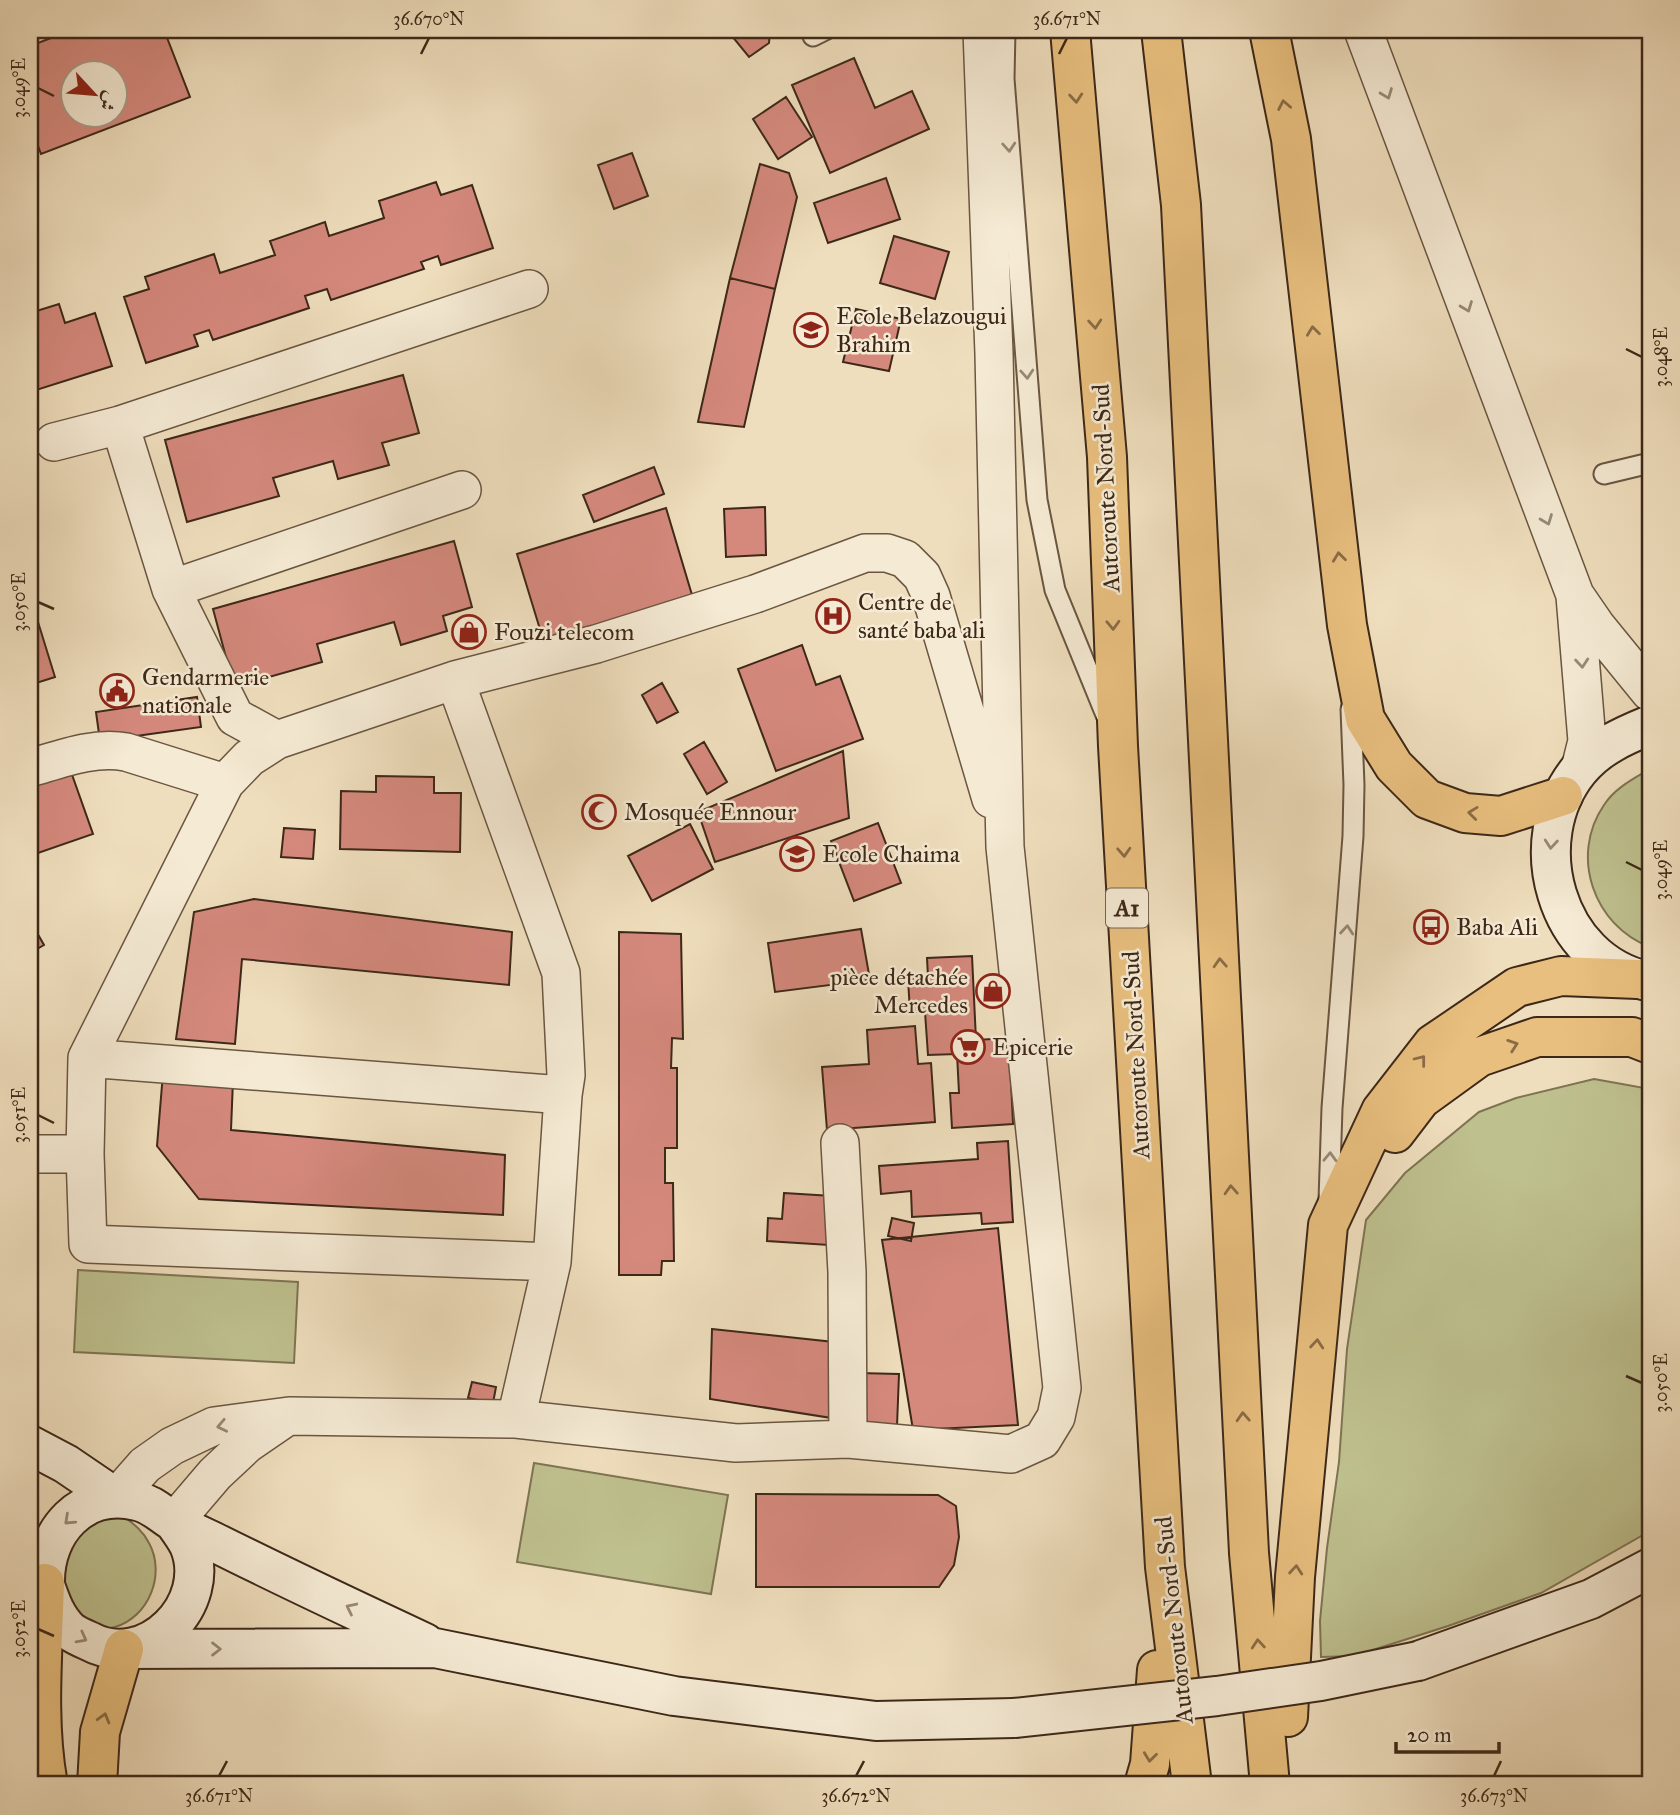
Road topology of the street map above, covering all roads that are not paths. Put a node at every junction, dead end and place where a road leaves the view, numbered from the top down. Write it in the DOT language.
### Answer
graph roads {
  1 [pos="982,30"];
  2 [pos="1005,30"];
  3 [pos="1070,30"];
  4 [pos="1161,30"];
  5 [pos="1269,30"];
  6 [pos="1363,30"];
  7 [pos="529,289"];
  8 [pos="120,425"];
  9 [pos="54,442"];
  10 [pos="1650,463"];
  11 [pos="1604,474"];
  12 [pos="461,490"];
  13 [pos="171,589"];
  14 [pos="1575,595"];
  15 [pos="1347,625"];
  16 [pos="455,680"];
  17 [pos="1650,692"];
  18 [pos="1650,725"];
  19 [pos="277,740"];
  20 [pos="1118,746"];
  21 [pos="30,768"];
  22 [pos="225,783"];
  23 [pos="1571,783"];
  24 [pos="1005,847"];
  25 [pos="1646,983"];
  26 [pos="1650,1044"];
  27 [pos="87,1058"];
  28 [pos="563,1095"];
  29 [pos="840,1143"];
  30 [pos="30,1154"];
  31 [pos="85,1154"];
  32 [pos="1328,1225"];
  33 [pos="552,1262"];
  34 [pos="289,1416"];
  35 [pos="516,1419"];
  36 [pos="848,1439"];
  37 [pos="30,1445"];
  38 [pos="116,1499"];
  39 [pos="174,1522"];
  40 [pos="30,1541"];
  41 [pos="1165,1567"];
  42 [pos="1650,1567"];
  43 [pos="45,1583"];
  44 [pos="435,1648"];
  45 [pos="124,1649"];
  46 [pos="48,1785"];
  47 [pos="97,1785"];
  48 [pos="1144,1785"];
  49 [pos="1192,1785"];
  50 [pos="1270,1785"];
  51 [pos="1284,1785"];
  1 -- 24 [label="street"];
  2 -- 20 [label="lane, one-way"];
  3 -- 20 [label="highway, Autoroute Nord-Sud / A1, one-way"];
  50 -- 4 [label="highway, one-way"];
  15 -- 5 [label="highway, one-way"];
  6 -- 14 [label="street, one-way"];
  7 -- 8 [label="street"];
  8 -- 9 [label="street"];
  8 -- 13 [label="street"];
  10 -- 11 [label="lane"];
  12 -- 13 [label="street"];
  13 -- 19 [label="street"];
  14 -- 17 [label="street"];
  14 -- 23 [label="street, one-way"];
  23 -- 15 [label="highway, one-way"];
  32 -- 15 [label="lane, one-way"];
  16 -- 19 [label="street"];
  16 -- 24 [label="street"];
  16 -- 28 [label="street"];
  18 -- 23 [label="main road"];
  19 -- 22 [label="street"];
  20 -- 41 [label="highway, Autoroute Nord-Sud / A1, one-way"];
  21 -- 22 [label="street"];
  22 -- 27 [label="street"];
  23 -- 25 [label="main road, one-way"];
  24 -- 36 [label="street"];
  32 -- 25 [label="highway, one-way"];
  32 -- 26 [label="highway, one-way"];
  27 -- 28 [label="street"];
  27 -- 31 [label="street"];
  28 -- 33 [label="street"];
  29 -- 36 [label="street"];
  30 -- 31 [label="street"];
  31 -- 33 [label="street"];
  51 -- 32 [label="highway, one-way"];
  33 -- 35 [label="street"];
  34 -- 35 [label="street"];
  34 -- 38 [label="street, one-way"];
  34 -- 39 [label="street"];
  35 -- 36 [label="street"];
  37 -- 38 [label="main road"];
  38 -- 39 [label="main road"];
  38 -- 43 [label="main road, one-way"];
  44 -- 39 [label="main road, one-way"];
  39 -- 45 [label="main road"];
  40 -- 43 [label="main road"];
  41 -- 48 [label="highway, one-way"];
  41 -- 49 [label="highway, Autoroute Nord-Sud / A1"];
  42 -- 44 [label="main road, bridge"];
  43 -- 45 [label="main road, one-way"];
  43 -- 46 [label="highway"];
  45 -- 44 [label="main road, one-way"];
  47 -- 45 [label="highway, one-way"];
}
